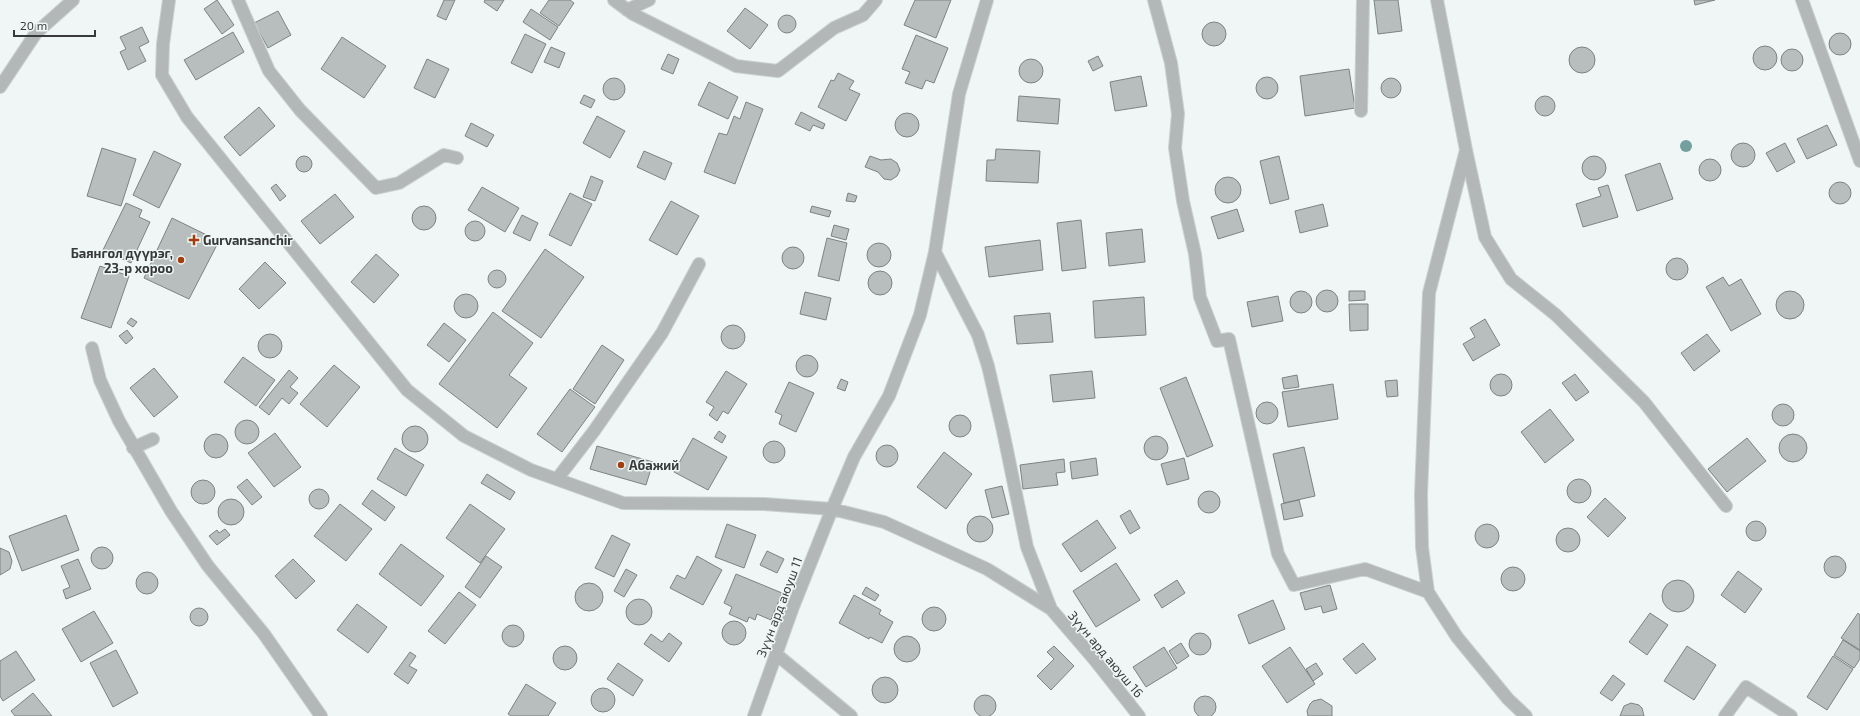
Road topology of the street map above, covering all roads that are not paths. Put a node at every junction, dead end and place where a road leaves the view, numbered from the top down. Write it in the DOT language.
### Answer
graph roads {
  1 [pos="73,0"];
  2 [pos="169,0"];
  3 [pos="238,0"];
  4 [pos="614,0"];
  5 [pos="649,0"];
  6 [pos="876,0"];
  7 [pos="987,0"];
  8 [pos="1154,0"];
  9 [pos="1363,0"];
  10 [pos="1437,0"];
  11 [pos="1802,0"];
  12 [pos="627,10"];
  13 [pos="0,87"];
  14 [pos="1361,111"];
  15 [pos="1466,150"];
  16 [pos="457,158"];
  17 [pos="1860,161"];
  18 [pos="934,252"];
  19 [pos="700,264"];
  20 [pos="92,348"];
  21 [pos="153,439"];
  22 [pos="133,448"];
  23 [pos="557,479"];
  24 [pos="1726,506"];
  25 [pos="832,509"];
  26 [pos="1428,592"];
  27 [pos="1051,609"];
  28 [pos="776,654"];
  29 [pos="321,716"];
  30 [pos="754,716"];
  31 [pos="851,716"];
  32 [pos="1139,716"];
  33 [pos="1526,716"];
  34 [pos="1725,716"];
  35 [pos="1791,716"];
  1 -- 13 [label="street"];
  2 -- 23 [label="street"];
  3 -- 16 [label="street"];
  4 -- 12 [label="street"];
  5 -- 12 [label="street"];
  6 -- 12 [label="street"];
  7 -- 18 [label="street, Зүүн ард аюуш 11"];
  8 -- 26 [label="street"];
  9 -- 14 [label="street"];
  10 -- 15 [label="street"];
  11 -- 17 [label="street"];
  15 -- 24 [label="street"];
  15 -- 26 [label="street"];
  18 -- 25 [label="street, Зүүн ард аюуш 11"];
  18 -- 27 [label="street"];
  19 -- 23 [label="street"];
  20 -- 22 [label="street"];
  21 -- 22 [label="street"];
  22 -- 29 [label="street"];
  23 -- 25 [label="street"];
  25 -- 27 [label="street"];
  25 -- 28 [label="street, Зүүн ард аюуш 11"];
  26 -- 33 [label="street"];
  27 -- 32 [label="street, Зүүн ард аюуш 16"];
  28 -- 30 [label="street, Зүүн ард аюуш 11"];
  28 -- 31 [label="street"];
  34 -- 35 [label="street"];
}
